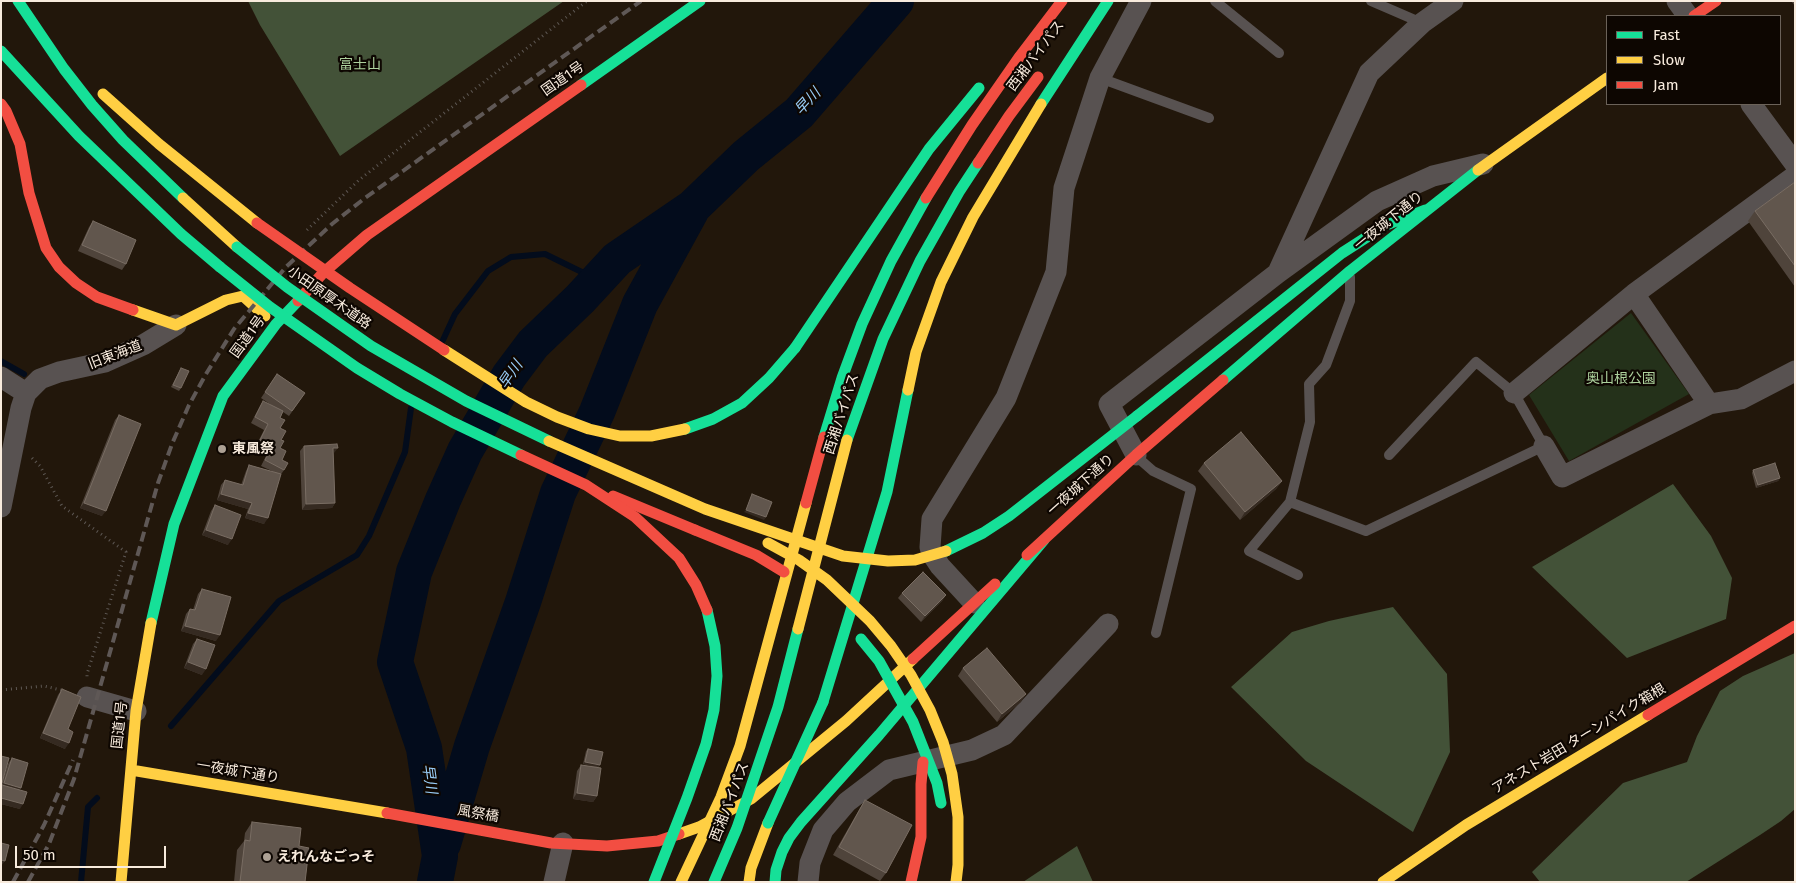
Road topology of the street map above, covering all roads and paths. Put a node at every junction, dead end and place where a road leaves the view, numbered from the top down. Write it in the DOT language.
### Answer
graph roads {
  1 [pos="18,1"];
  2 [pos="587,1"];
  3 [pos="700,1"];
  4 [pos="1058,1"];
  5 [pos="1062,1"];
  6 [pos="1097,1"];
  7 [pos="1108,1"];
  8 [pos="1141,1"];
  9 [pos="1215,1"];
  10 [pos="1371,1"];
  11 [pos="1453,1"];
  12 [pos="1677,1"];
  13 [pos="1716,1"];
  14 [pos="1687,15"];
  15 [pos="1695,15"];
  16 [pos="31,22"];
  17 [pos="1080,22"];
  18 [pos="1422,24"];
  19 [pos="1,51"];
  20 [pos="1279,53"];
  21 [pos="1004,60"];
  22 [pos="78,69"];
  23 [pos="1044,69"];
  24 [pos="1100,78"];
  25 [pos="1606,79"];
  26 [pos="985,80"];
  27 [pos="98,89"];
  28 [pos="1,104"];
  29 [pos="1752,105"];
  30 [pos="1209,118"];
  31 [pos="1485,164"];
  32 [pos="1795,164"];
  33 [pos="1795,176"];
  34 [pos="1425,210"];
  35 [pos="303,234"];
  36 [pos="1350,271"];
  37 [pos="1278,272"];
  38 [pos="1634,294"];
  39 [pos="276,324"];
  40 [pos="176,325"];
  41 [pos="1795,371"];
  42 [pos="1,377"];
  43 [pos="26,393"];
  44 [pos="1514,393"];
  45 [pos="1709,404"];
  46 [pos="15,438"];
  47 [pos="1544,446"];
  48 [pos="1136,455"];
  49 [pos="1389,455"];
  50 [pos="586,485"];
  51 [pos="1290,502"];
  52 [pos="1,507"];
  53 [pos="705,509"];
  54 [pos="1044,540"];
  55 [pos="1298,575"];
  56 [pos="822,598"];
  57 [pos="974,603"];
  58 [pos="841,616"];
  59 [pos="1108,624"];
  60 [pos="1795,626"];
  61 [pos="1156,633"];
  62 [pos="1,690"];
  63 [pos="87,697"];
  64 [pos="136,711"];
  65 [pos="924,753"];
  66 [pos="131,770"];
  67 [pos="341,804"];
  68 [pos="942,812"];
  69 [pos="682,832"];
  70 [pos="557,843"];
  71 [pos="120,882"];
  72 [pos="554,882"];
  73 [pos="654,882"];
  74 [pos="681,882"];
  75 [pos="690,882"];
  76 [pos="714,882"];
  77 [pos="750,882"];
  78 [pos="775,882"];
  79 [pos="808,882"];
  80 [pos="911,882"];
  81 [pos="956,882"];
  82 [pos="1383,882"];
  1 -- 16 [label="main road, 小田原厚木道路"];
  2 -- 35 [label="path"];
  3 -- 39 [label="main road, 国道1号"];
  4 -- 21 [label="main road"];
  5 -- 74 [label="main road, 西湘バイパス, bridge"];
  6 -- 17 [label="main road, 西湘バイパス"];
  7 -- 77 [label="main road, bridge"];
  8 -- 24 [label="street"];
  9 -- 20 [label="lane"];
  10 -- 18 [label="lane"];
  11 -- 18 [label="street"];
  12 -- 14 [label="street"];
  13 -- 15 [label="main road"];
  16 -- 22 [label="main road"];
  16 -- 53 [label="main road, 小田原厚木道路, bridge"];
  18 -- 37 [label="street"];
  19 -- 50 [label="main road, bridge"];
  23 -- 76 [label="main road, 西湘バイパス, bridge"];
  24 -- 30 [label="lane"];
  24 -- 57 [label="street"];
  25 -- 31 [label="main road, 一夜城下通り"];
  26 -- 27 [label="main road, bridge"];
  28 -- 40 [label="main road"];
  29 -- 32 [label="street"];
  31 -- 34 [label="main road, 一夜城下通り"];
  31 -- 37 [label="street"];
  33 -- 38 [label="street"];
  34 -- 36 [label="main road, 一夜城下通り"];
  34 -- 53 [label="main road, bridge"];
  36 -- 48 [label="main road, 一夜城下通り"];
  36 -- 51 [label="lane"];
  37 -- 48 [label="street"];
  38 -- 44 [label="street"];
  38 -- 45 [label="street"];
  39 -- 40 [label="main road, 旧東海道"];
  39 -- 64 [label="main road, 国道1号"];
  40 -- 43 [label="street, 旧東海道"];
  41 -- 45 [label="street"];
  42 -- 43 [label="street"];
  43 -- 46 [label="street"];
  44 -- 47 [label="lane"];
  44 -- 49 [label="lane"];
  45 -- 47 [label="street"];
  46 -- 52 [label="street"];
  46 -- 63 [label="path"];
  47 -- 51 [label="lane"];
  48 -- 54 [label="main road, 一夜城下通り"];
  48 -- 61 [label="lane"];
  50 -- 56 [label="main road, bridge"];
  50 -- 73 [label="main road, bridge"];
  51 -- 55 [label="lane"];
  53 -- 81 [label="main road, bridge"];
  54 -- 57 [label="main road, 一夜城下通り"];
  54 -- 78 [label="main road"];
  57 -- 69 [label="main road, 一夜城下通り"];
  58 -- 65 [label="main road, bridge"];
  59 -- 79 [label="street"];
  60 -- 82 [label="main road, アネスト岩田 ターンパイク箱根"];
  62 -- 63 [label="path"];
  63 -- 64 [label="street"];
  64 -- 66 [label="main road, 国道1号"];
  65 -- 68 [label="main road, bridge"];
  65 -- 80 [label="main road, bridge"];
  66 -- 67 [label="main road, 一夜城下通り"];
  66 -- 71 [label="main road, 国道1号"];
  67 -- 70 [label="main road, 風祭橋"];
  69 -- 70 [label="main road, 一夜城下通り"];
  69 -- 75 [label="street"];
  70 -- 72 [label="street"];
}
